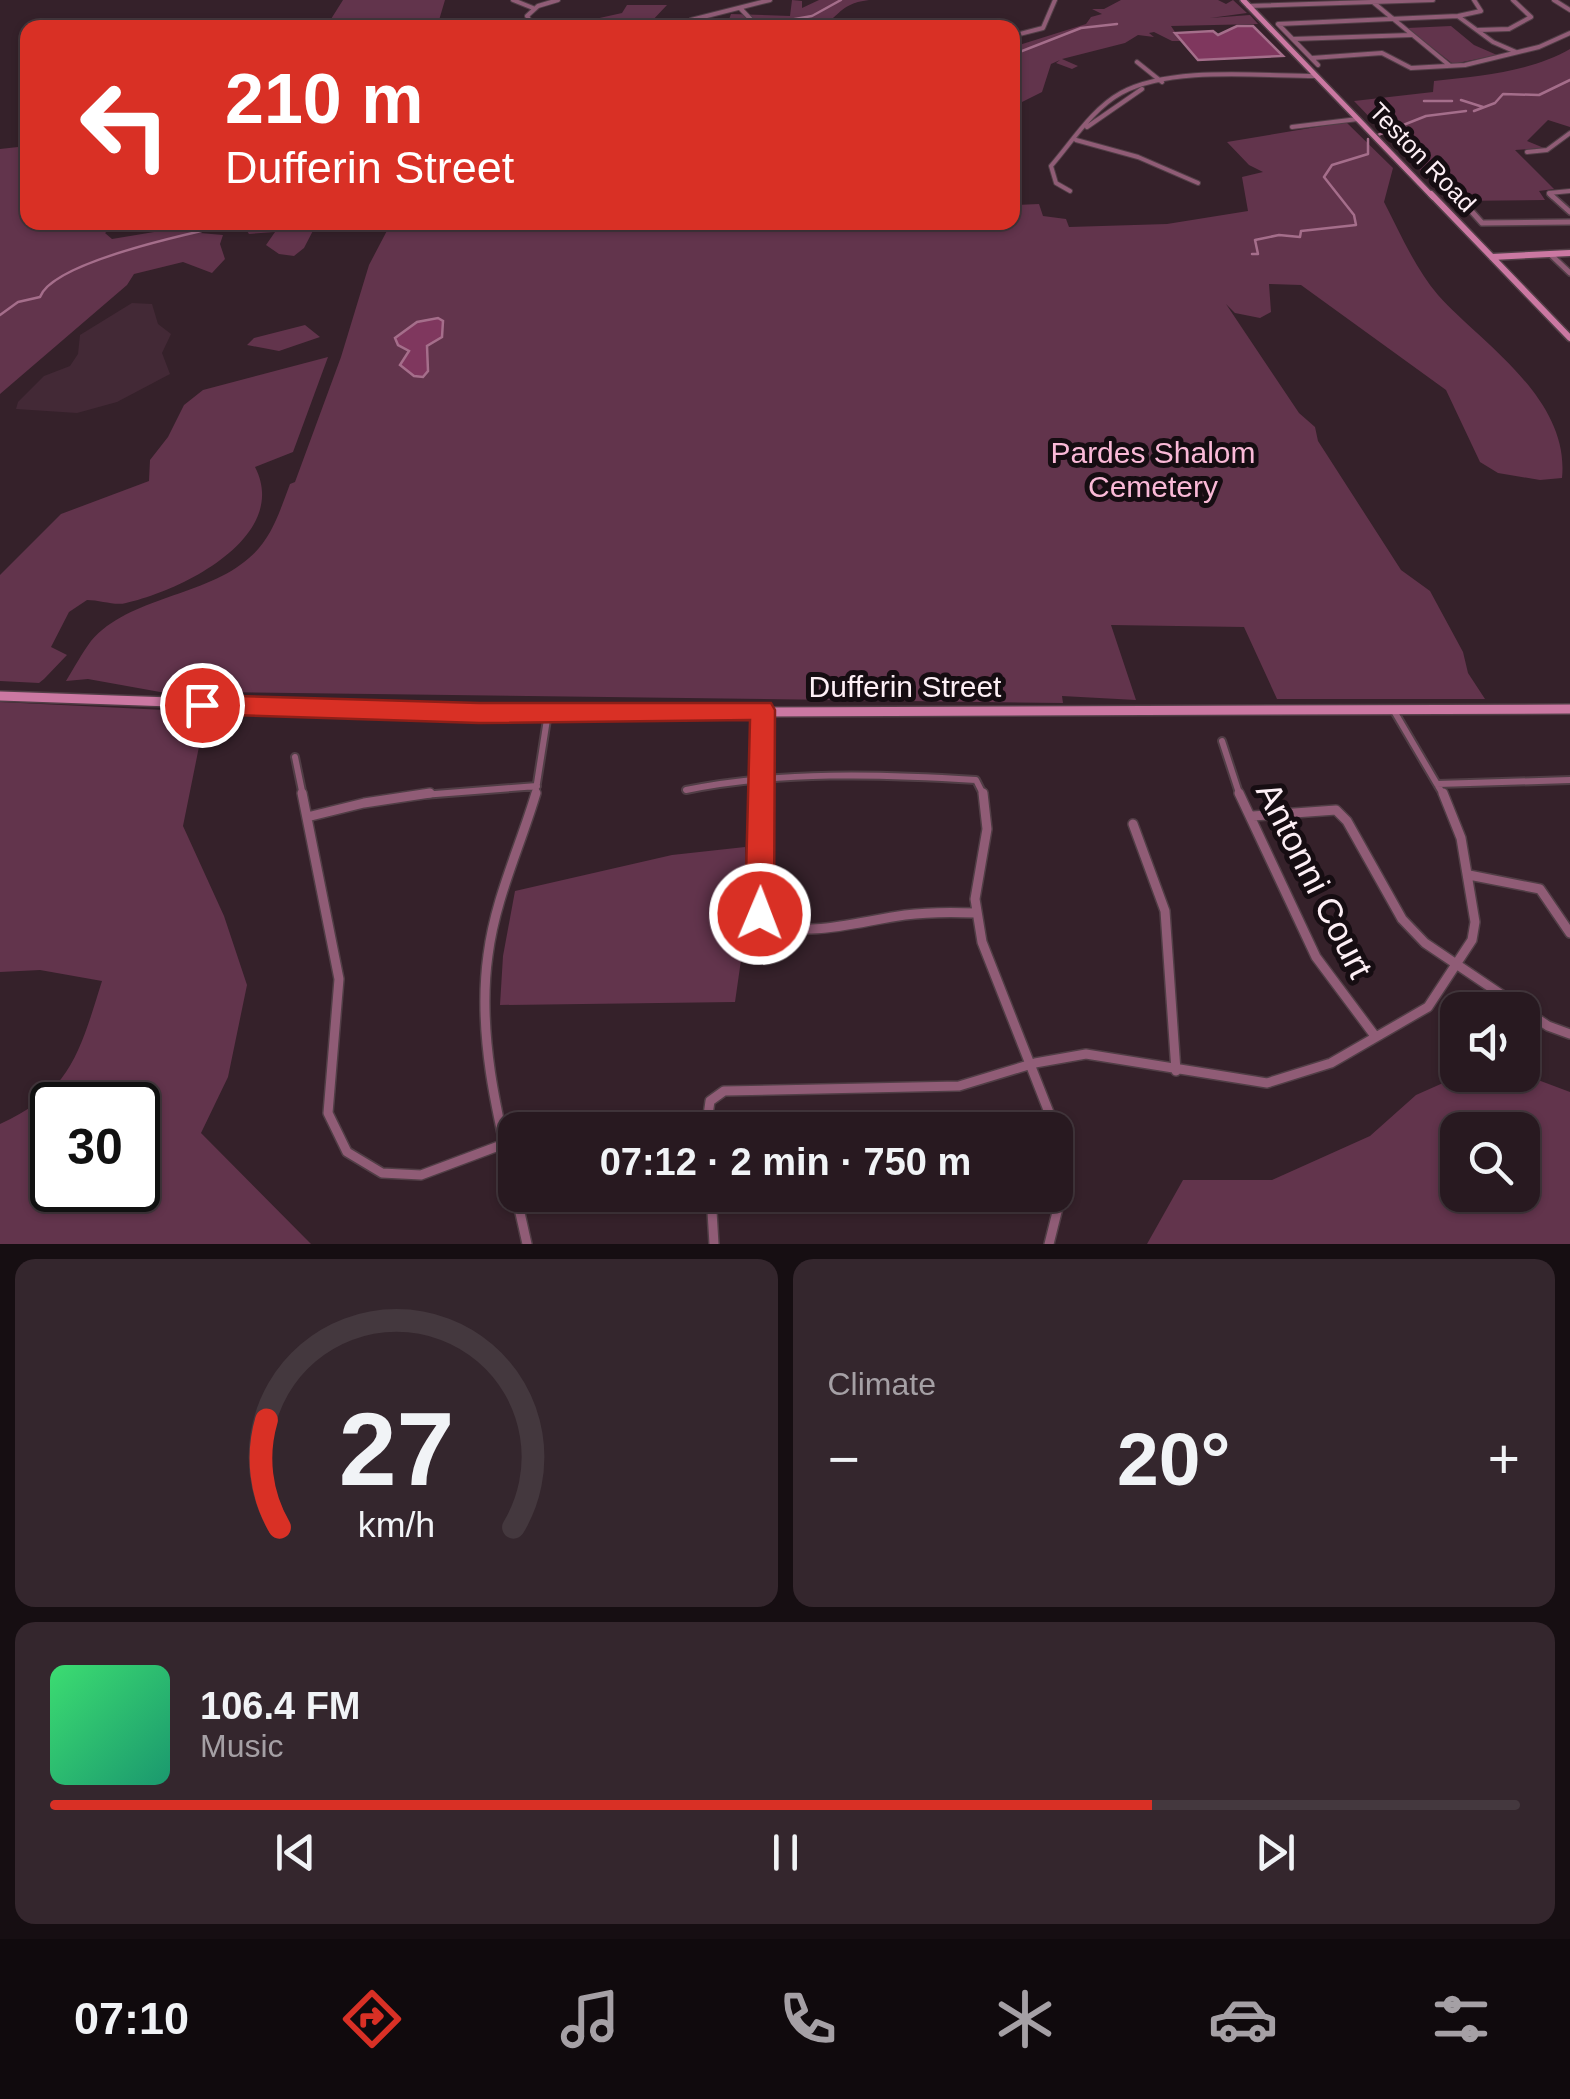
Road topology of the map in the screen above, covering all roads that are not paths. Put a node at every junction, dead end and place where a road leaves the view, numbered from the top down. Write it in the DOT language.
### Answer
graph roads {
  1 [pos="513,0"];
  2 [pos="558,0"];
  3 [pos="770,0"];
  4 [pos="1055,0"];
  5 [pos="1294,0"];
  6 [pos="1433,0"];
  7 [pos="1474,0"];
  8 [pos="1513,0"];
  9 [pos="1554,0"];
  10 [pos="1374,2"];
  11 [pos="1244,3"];
  12 [pos="1299,6"];
  13 [pos="1563,6"];
  14 [pos="534,8"];
  15 [pos="740,8"];
  16 [pos="1570,8"];
  17 [pos="1458,16"];
  18 [pos="1392,19"];
  19 [pos="529,20"];
  20 [pos="691,20"];
  21 [pos="751,20"];
  22 [pos="1478,30"];
  23 [pos="1570,33"];
  24 [pos="1020,34"];
  25 [pos="1411,35"];
  26 [pos="1292,39"];
  27 [pos="1518,53"];
  28 [pos="1311,58"];
  29 [pos="1137,62"];
  30 [pos="1318,65"];
  31 [pos="1450,66"];
  32 [pos="1314,76"];
  33 [pos="1163,82"];
  34 [pos="1358,120"];
  35 [pos="1292,128"];
  36 [pos="1570,133"];
  37 [pos="1075,140"];
  38 [pos="1560,142"];
  39 [pos="1570,145"];
  40 [pos="1526,152"];
  41 [pos="1198,183"];
  42 [pos="1070,190"];
  43 [pos="1570,191"];
  44 [pos="1465,204"];
  45 [pos="1570,212"];
  46 [pos="1570,222"];
  47 [pos="1547,254"];
  48 [pos="1570,254"];
  49 [pos="1492,257"];
  50 [pos="1570,273"];
  51 [pos="1570,338"];
  52 [pos="0,696"];
  53 [pos="1570,709"];
  54 [pos="762,710"];
  55 [pos="1394,711"];
  56 [pos="548,713"];
  57 [pos="1222,741"];
  58 [pos="296,756"];
  59 [pos="1570,780"];
  60 [pos="762,782"];
  61 [pos="1437,784"];
  62 [pos="537,786"];
  63 [pos="686,790"];
  64 [pos="1252,816"];
  65 [pos="307,818"];
  66 [pos="1132,824"];
  67 [pos="1468,875"];
  68 [pos="976,913"];
  69 [pos="1570,933"];
  70 [pos="1456,964"];
  71 [pos="1570,1034"];
  72 [pos="1375,1036"];
  73 [pos="1034,1063"];
  74 [pos="1176,1071"];
  75 [pos="499,1112"];
  76 [pos="707,1112"];
  77 [pos="498,1146"];
  78 [pos="520,1212"];
  79 [pos="712,1212"];
  80 [pos="526,1244"];
  81 [pos="714,1244"];
  82 [pos="1049,1244"];
  1 -- 14 [label="street"];
  2 -- 14 [label="street"];
  3 -- 15 [label="street"];
  4 -- 24 [label="street"];
  5 -- 12 [label="street"];
  6 -- 10 [label="street"];
  7 -- 17 [label="street"];
  8 -- 22 [label="street"];
  9 -- 13 [label="street"];
  10 -- 12 [label="street"];
  10 -- 18 [label="street"];
  11 -- 12 [label="street"];
  11 -- 32 [label="main road, Teston Road"];
  13 -- 16 [label="street"];
  14 -- 19 [label="street"];
  15 -- 20 [label="street"];
  15 -- 21 [label="street"];
  17 -- 18 [label="street"];
  17 -- 22 [label="street"];
  18 -- 25 [label="street"];
  18 -- 26 [label="street"];
  22 -- 27 [label="street"];
  23 -- 27 [label="street"];
  25 -- 26 [label="street"];
  25 -- 31 [label="street"];
  26 -- 28 [label="street"];
  27 -- 31 [label="street"];
  28 -- 30 [label="street"];
  28 -- 31 [label="street"];
  29 -- 33 [label="street"];
  32 -- 33 [label="street"];
  32 -- 34 [label="main road, Teston Road"];
  33 -- 37 [label="street"];
  34 -- 35 [label="street"];
  34 -- 49 [label="main road, Teston Road"];
  36 -- 38 [label="street"];
  37 -- 41 [label="street"];
  37 -- 42 [label="street"];
  38 -- 39 [label="street"];
  38 -- 40 [label="street"];
  43 -- 45 [label="street"];
  44 -- 46 [label="street"];
  47 -- 48 [label="main road"];
  47 -- 49 [label="main road"];
  47 -- 50 [label="street"];
  49 -- 51 [label="main road, Teston Road"];
  52 -- 56 [label="main road, Dufferin Street"];
  53 -- 55 [label="main road, Dufferin Street"];
  54 -- 55 [label="main road, Dufferin Street"];
  54 -- 56 [label="main road, Dufferin Street"];
  54 -- 60 [label="street"];
  55 -- 61 [label="street"];
  56 -- 62 [label="street"];
  57 -- 64 [label="street, Antonni Court"];
  58 -- 65 [label="street"];
  59 -- 61 [label="street"];
  60 -- 63 [label="street"];
  60 -- 68 [label="street"];
  60 -- 68 [label="street"];
  61 -- 67 [label="street"];
  62 -- 65 [label="street"];
  62 -- 75 [label="street"];
  64 -- 70 [label="street"];
  64 -- 72 [label="street, Antonni Court"];
  65 -- 77 [label="street"];
  66 -- 74 [label="street"];
  67 -- 69 [label="street"];
  67 -- 70 [label="street"];
  68 -- 73 [label="street"];
  70 -- 71 [label="street"];
  70 -- 72 [label="street"];
  72 -- 74 [label="street"];
  73 -- 74 [label="street"];
  73 -- 76 [label="street"];
  73 -- 82 [label="street"];
  78 -- 80 [label="street"];
  79 -- 81 [label="street"];
}
